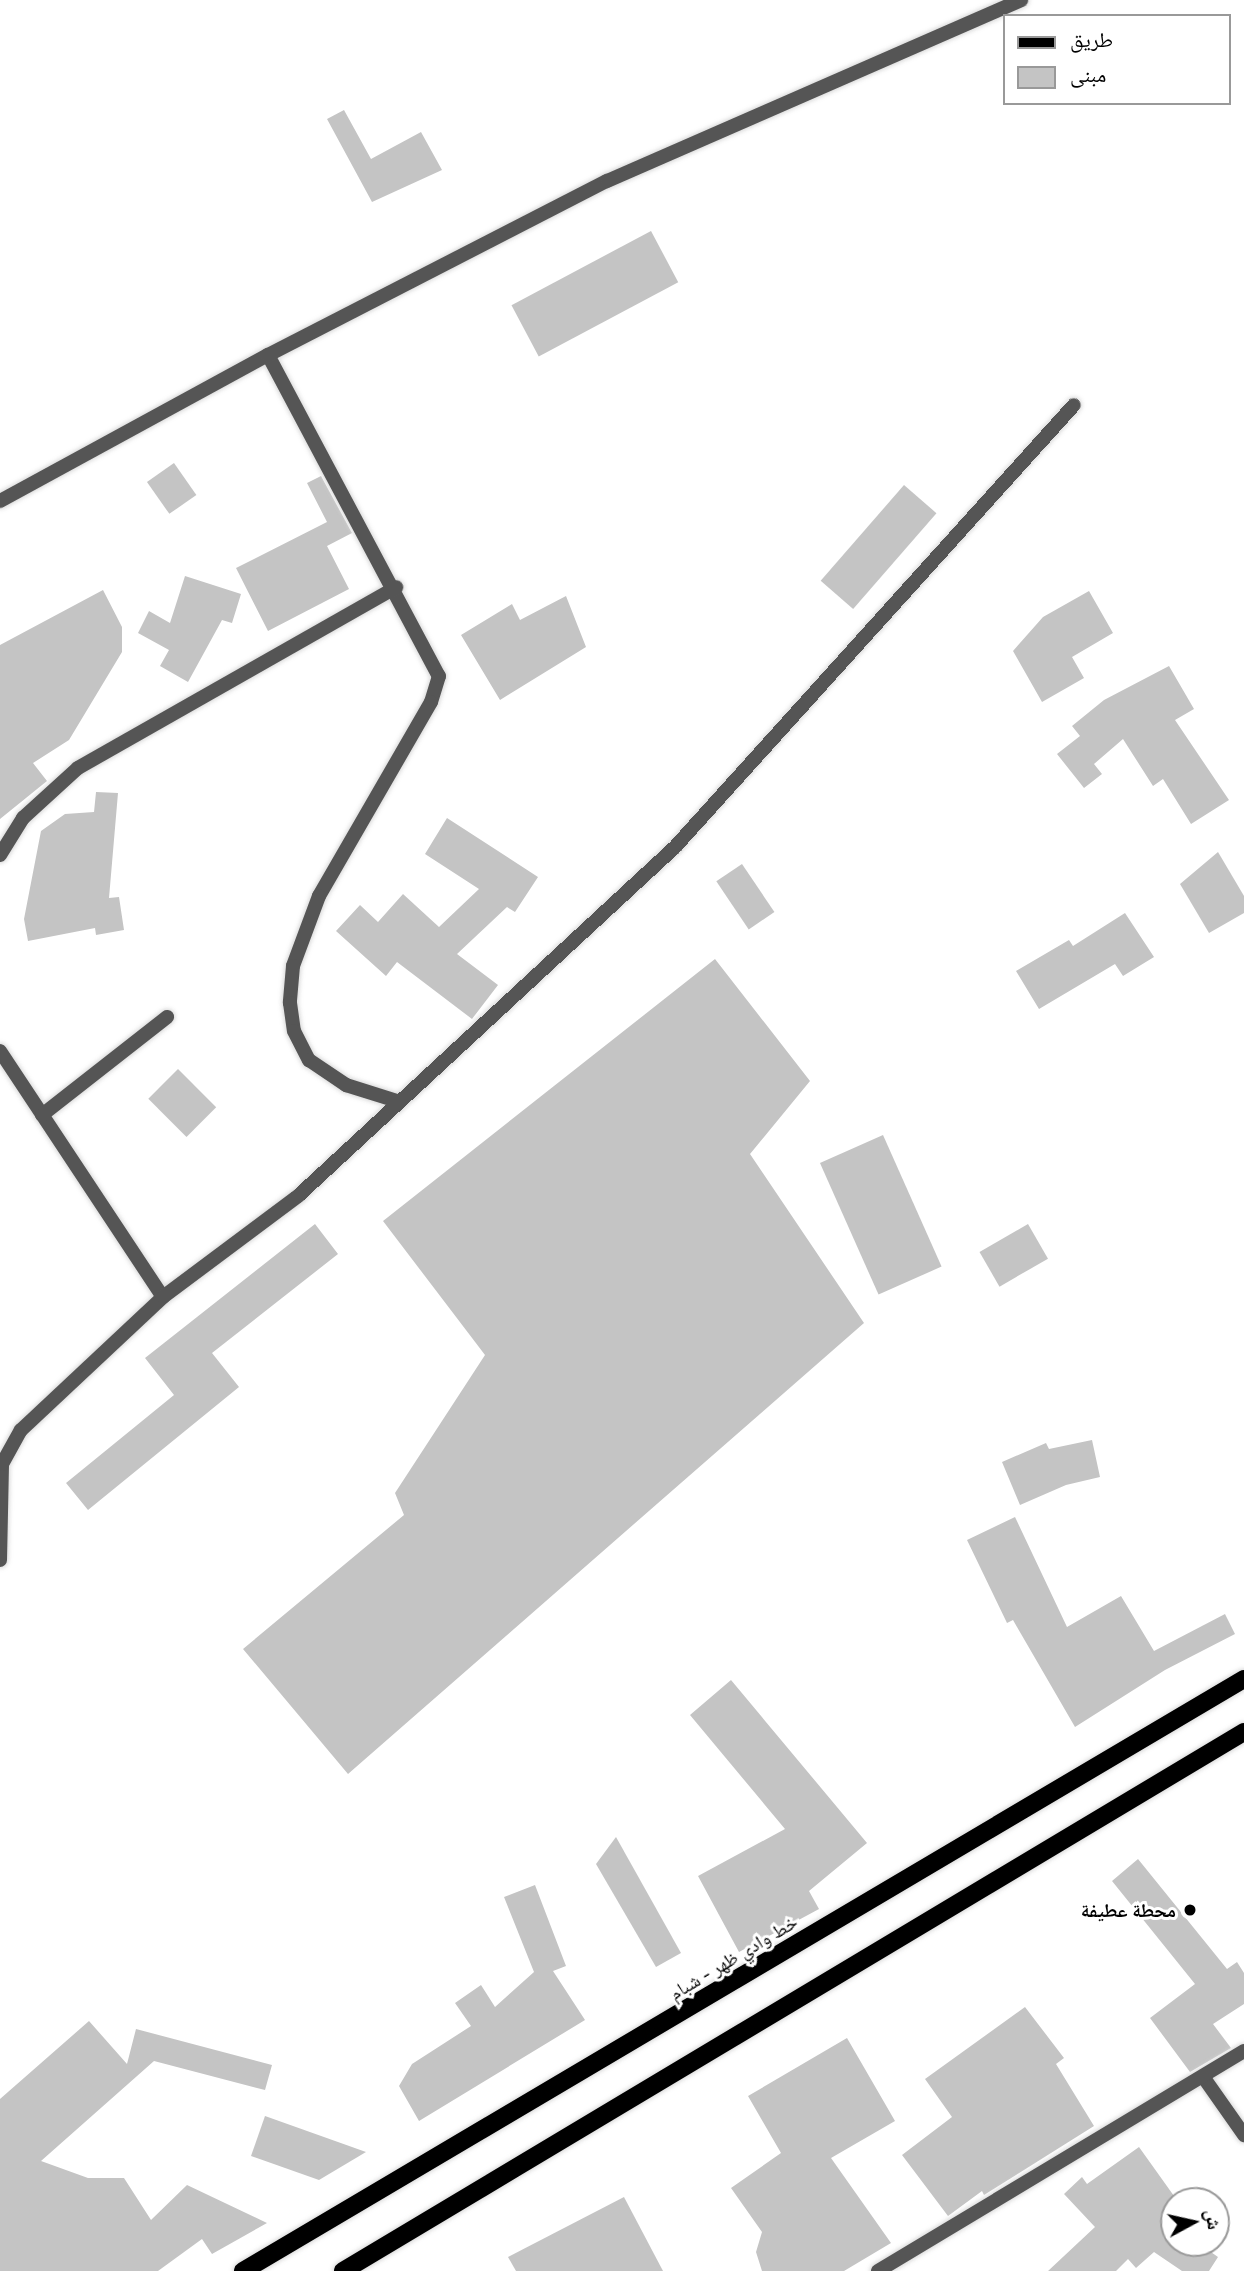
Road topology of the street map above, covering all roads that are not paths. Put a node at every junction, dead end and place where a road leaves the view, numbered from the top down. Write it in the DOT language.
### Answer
graph roads {
  1 [pos="1021,0"];
  2 [pos="268,355"];
  3 [pos="1074,405"];
  4 [pos="0,501"];
  5 [pos="396,587"];
  6 [pos="0,855"];
  7 [pos="167,1017"];
  8 [pos="0,1051"];
  9 [pos="397,1101"];
  10 [pos="42,1115"];
  11 [pos="163,1297"];
  12 [pos="0,1560"];
  13 [pos="1244,1679"];
  14 [pos="1244,1732"];
  15 [pos="1244,2051"];
  16 [pos="1204,2078"];
  17 [pos="1244,2136"];
  18 [pos="243,2271"];
  19 [pos="342,2271"];
  20 [pos="878,2271"];
  1 -- 2 [label="street"];
  2 -- 4 [label="street"];
  2 -- 5 [label="street"];
  3 -- 9 [label="street"];
  5 -- 6 [label="street"];
  5 -- 9 [label="street"];
  7 -- 10 [label="street"];
  8 -- 10 [label="street"];
  9 -- 11 [label="street"];
  10 -- 11 [label="street"];
  11 -- 12 [label="street"];
  13 -- 18 [label="main road, خط وادي ظهر - شبام"];
  14 -- 19 [label="main road"];
  15 -- 16 [label="street"];
  16 -- 17 [label="street"];
  16 -- 20 [label="street"];
}
